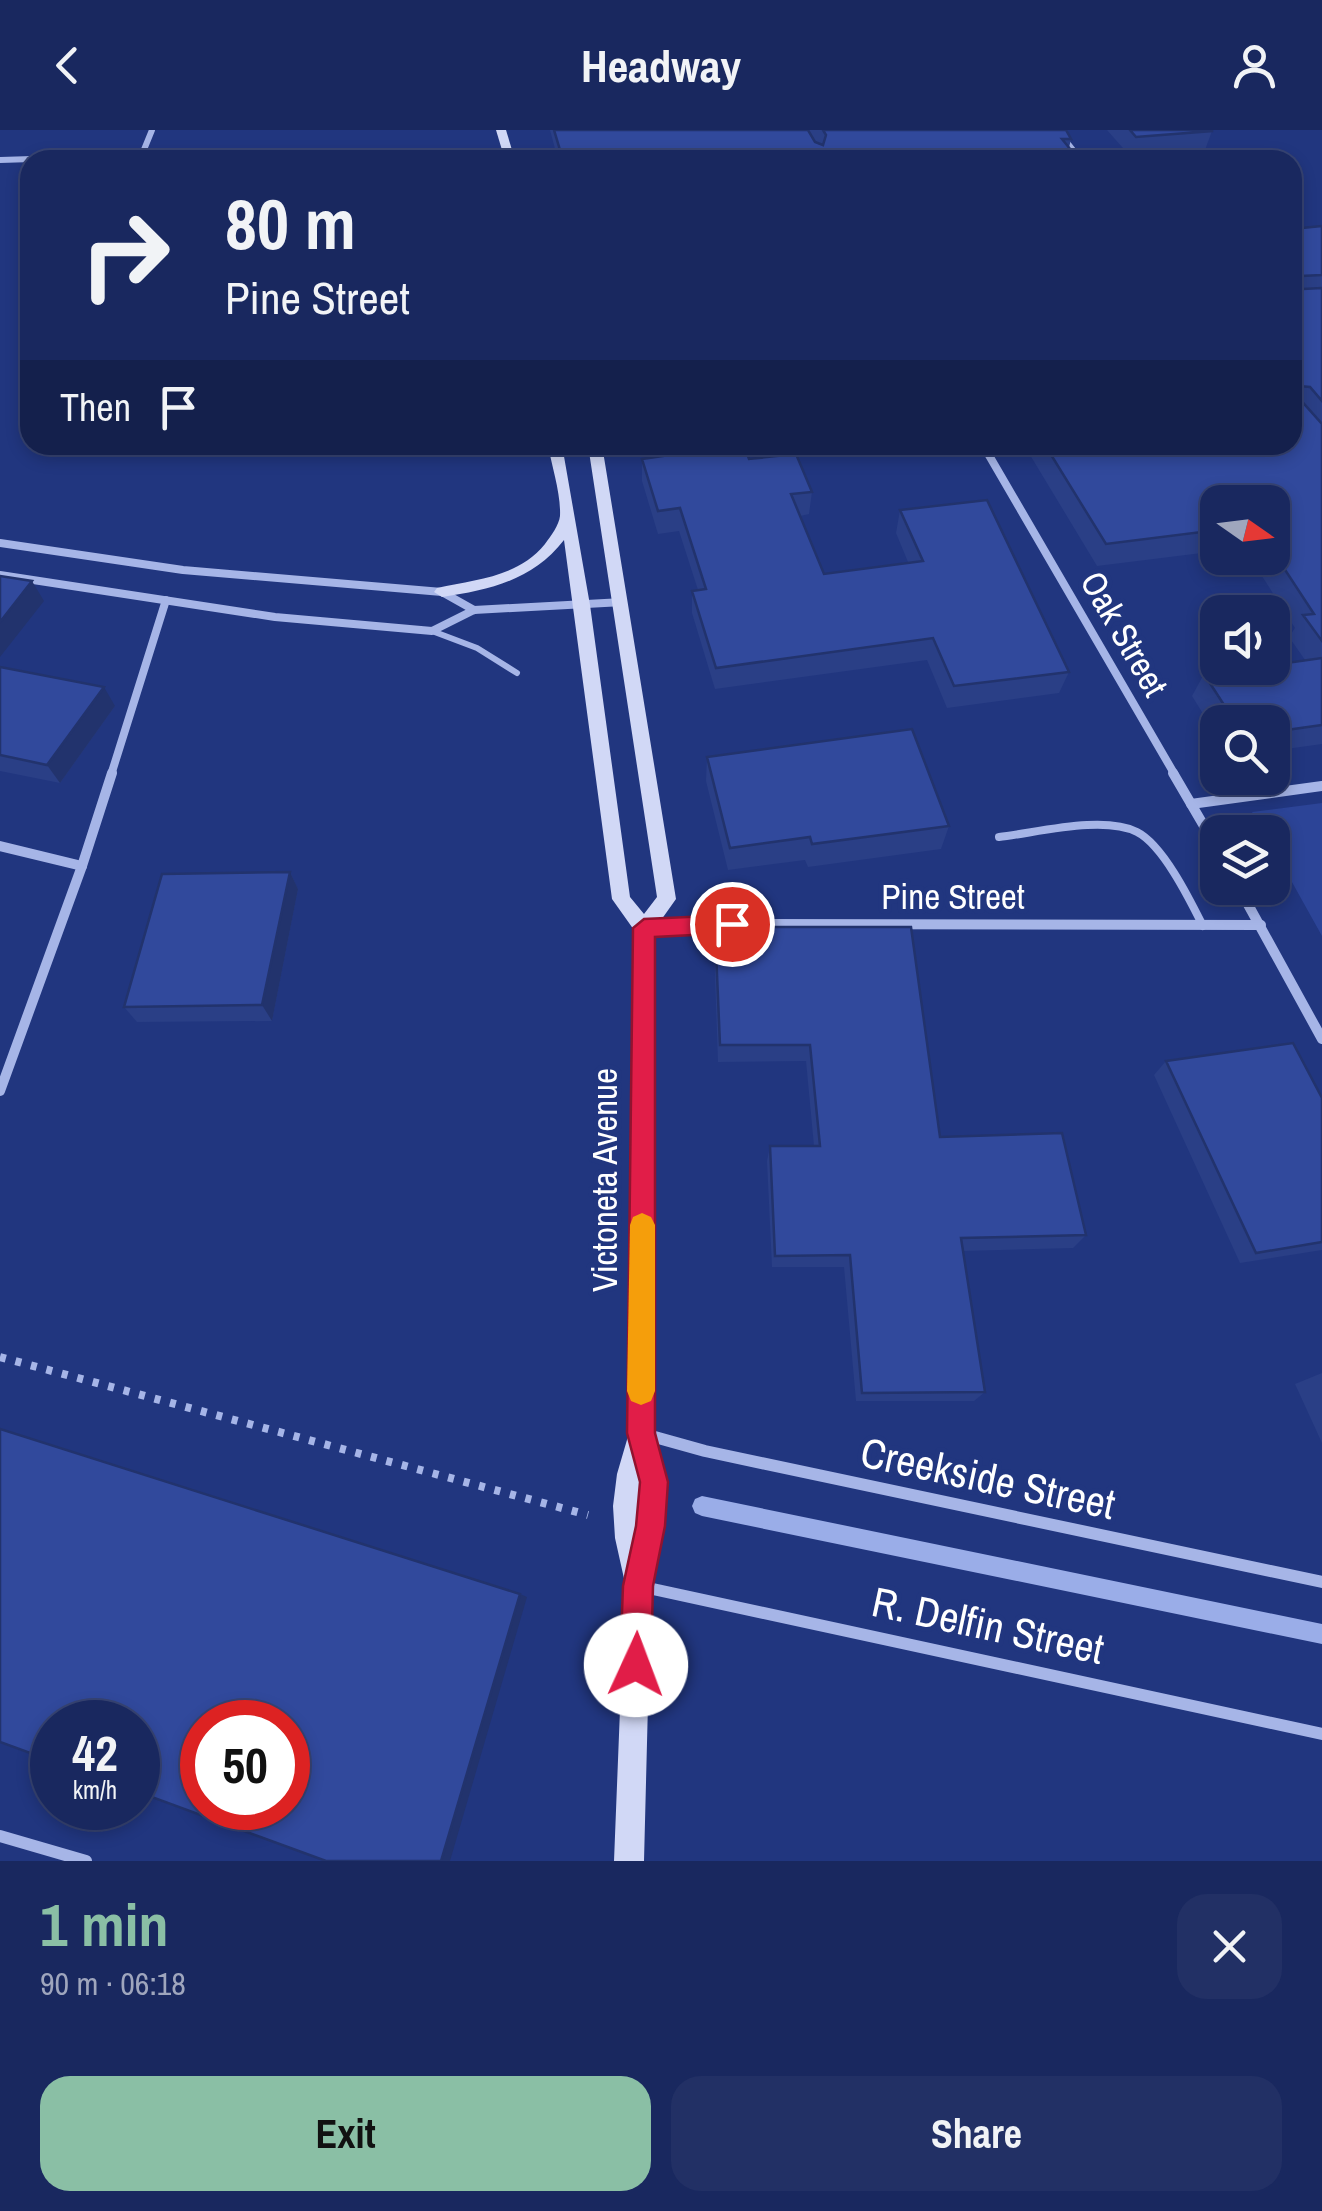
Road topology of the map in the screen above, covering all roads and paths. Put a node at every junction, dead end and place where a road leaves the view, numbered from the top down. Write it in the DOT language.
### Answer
graph roads {
  1 [pos="1056,130"];
  2 [pos="1073,150"];
  3 [pos="557,455"];
  4 [pos="598,455"];
  5 [pos="989,455"];
  6 [pos="568,518"];
  7 [pos="0,544"];
  8 [pos="0,576"];
  9 [pos="442,592"];
  10 [pos="166,600"];
  11 [pos="623,602"];
  12 [pos="582,605"];
  13 [pos="474,610"];
  14 [pos="432,631"];
  15 [pos="517,673"];
  16 [pos="1322,786"];
  17 [pos="1191,804"];
  18 [pos="1200,819"];
  19 [pos="998,837"];
  20 [pos="0,846"];
  21 [pos="82,866"];
  22 [pos="1249,905"];
  23 [pos="1261,925"];
  24 [pos="1203,926"];
  25 [pos="644,928"];
  26 [pos="1322,1039"];
  27 [pos="0,1091"];
  28 [pos="0,1357"];
  29 [pos="641,1433"];
  30 [pos="624,1524"];
  31 [pos="1322,1582"];
  32 [pos="638,1586"];
  33 [pos="1322,1734"];
  34 [pos="0,1836"];
  35 [pos="86,1861"];
  36 [pos="628,1861"];
  1 -- 2 [label="street"];
  3 -- 6 [label="main road"];
  4 -- 11 [label="main road, Victoneta Avenue"];
  5 -- 17 [label="street, Oak Street"];
  6 -- 9 [label="main road"];
  6 -- 12 [label="main road"];
  7 -- 9 [label="street"];
  8 -- 10 [label="street"];
  9 -- 13 [label="street"];
  10 -- 14 [label="street"];
  10 -- 21 [label="street"];
  11 -- 12 [label="street"];
  11 -- 25 [label="main road, Victoneta Avenue"];
  12 -- 13 [label="street"];
  12 -- 25 [label="main road"];
  13 -- 14 [label="street"];
  14 -- 15 [label="lane"];
  16 -- 17 [label="street"];
  17 -- 18 [label="street, Oak Street"];
  19 -- 24 [label="lane"];
  20 -- 21 [label="street"];
  21 -- 27 [label="street"];
  22 -- 23 [label="street"];
  23 -- 24 [label="street, Pine Street"];
  23 -- 26 [label="street"];
  24 -- 25 [label="street, Pine Street"];
  25 -- 29 [label="main road, Victoneta Avenue"];
  28 -- 30 [label="path"];
  29 -- 30 [label="main road, Victoneta Avenue"];
  29 -- 31 [label="street, Creekside Street"];
  29 -- 32 [label="main road, Victoneta Avenue"];
  30 -- 32 [label="main road, Victoneta Avenue"];
  32 -- 33 [label="street, R. Delfin Street"];
  32 -- 36 [label="main road, Victoneta Avenue"];
  34 -- 35 [label="street"];
}
